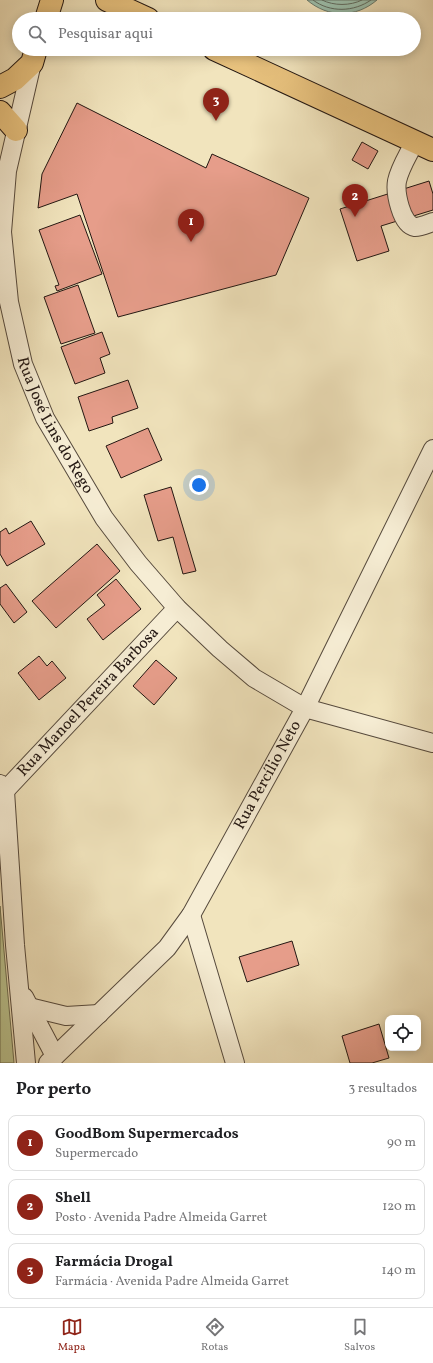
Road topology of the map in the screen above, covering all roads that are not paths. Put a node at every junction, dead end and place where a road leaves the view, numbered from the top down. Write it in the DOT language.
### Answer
graph roads {
  1 [pos="52,0"];
  2 [pos="107,0"];
  3 [pos="48,12"];
  4 [pos="133,12"];
  5 [pos="34,56"];
  6 [pos="229,56"];
  7 [pos="0,87"];
  8 [pos="0,112"];
  9 [pos="16,130"];
  10 [pos="424,145"];
  11 [pos="433,222"];
  12 [pos="433,449"];
  13 [pos="177,608"];
  14 [pos="305,708"];
  15 [pos="433,743"];
  16 [pos="2,790"];
  17 [pos="191,915"];
  18 [pos="19,986"];
  19 [pos="29,1007"];
  20 [pos="99,1014"];
  21 [pos="52,1059"];
  22 [pos="26,1063"];
  23 [pos="235,1063"];
  1 -- 3 [label="main road"];
  2 -- 4 [label="main road"];
  5 -- 7 [label="main road"];
  5 -- 9 [label="street, Rua José Lins do Rego"];
  6 -- 10 [label="main road"];
  8 -- 9 [label="main road"];
  9 -- 13 [label="street, Rua José Lins do Rego"];
  10 -- 11 [label="street"];
  12 -- 14 [label="street, Rua Percílio Neto"];
  13 -- 14 [label="street, Rua José Lins do Rego"];
  13 -- 16 [label="street, Rua Manoel Pereira Barbosa"];
  14 -- 15 [label="street"];
  14 -- 17 [label="street, Rua Percílio Neto"];
  16 -- 18 [label="street"];
  17 -- 20 [label="street, Rua Percílio Neto"];
  17 -- 23 [label="street"];
  18 -- 19 [label="street"];
  18 -- 22 [label="street"];
  19 -- 20 [label="street"];
  19 -- 21 [label="street"];
  20 -- 21 [label="street, Rua Percílio Neto"];
}
